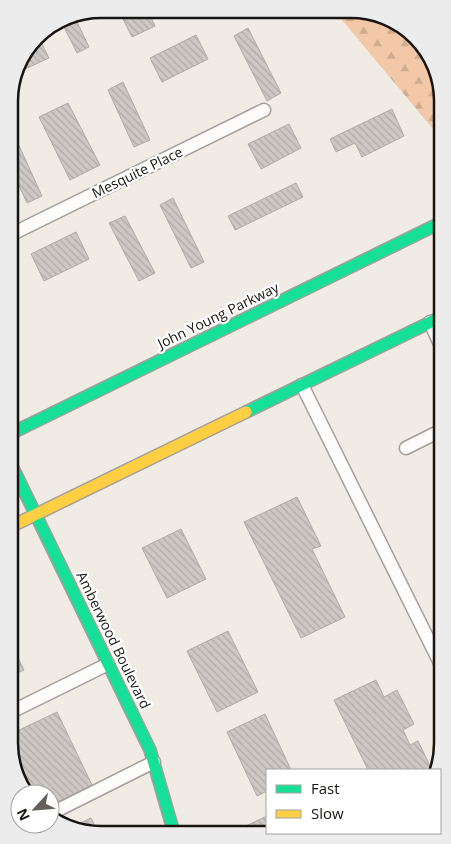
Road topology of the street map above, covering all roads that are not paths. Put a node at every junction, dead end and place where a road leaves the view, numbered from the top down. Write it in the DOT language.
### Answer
graph roads {
  1 [pos="264,110"];
  2 [pos="434,226"];
  3 [pos="18,231"];
  4 [pos="434,320"];
  5 [pos="302,385"];
  6 [pos="18,430"];
  7 [pos="433,434"];
  8 [pos="406,448"];
  9 [pos="18,478"];
  10 [pos="36,514"];
  11 [pos="18,523"];
  12 [pos="433,647"];
  13 [pos="108,664"];
  14 [pos="18,709"];
  15 [pos="154,762"];
  16 [pos="60,809"];
  17 [pos="172,826"];
  1 -- 3 [label="lane, Mesquite Place"];
  2 -- 6 [label="main road, John Young Parkway"];
  4 -- 5 [label="main road"];
  5 -- 10 [label="main road"];
  5 -- 12 [label="lane"];
  7 -- 8 [label="lane"];
  9 -- 10 [label="main road, Amberwood Boulevard"];
  10 -- 11 [label="main road"];
  10 -- 13 [label="main road, Amberwood Boulevard"];
  13 -- 14 [label="lane"];
  13 -- 15 [label="main road, Amberwood Boulevard"];
  15 -- 16 [label="lane"];
  15 -- 17 [label="main road, Amberwood Boulevard"];
}
